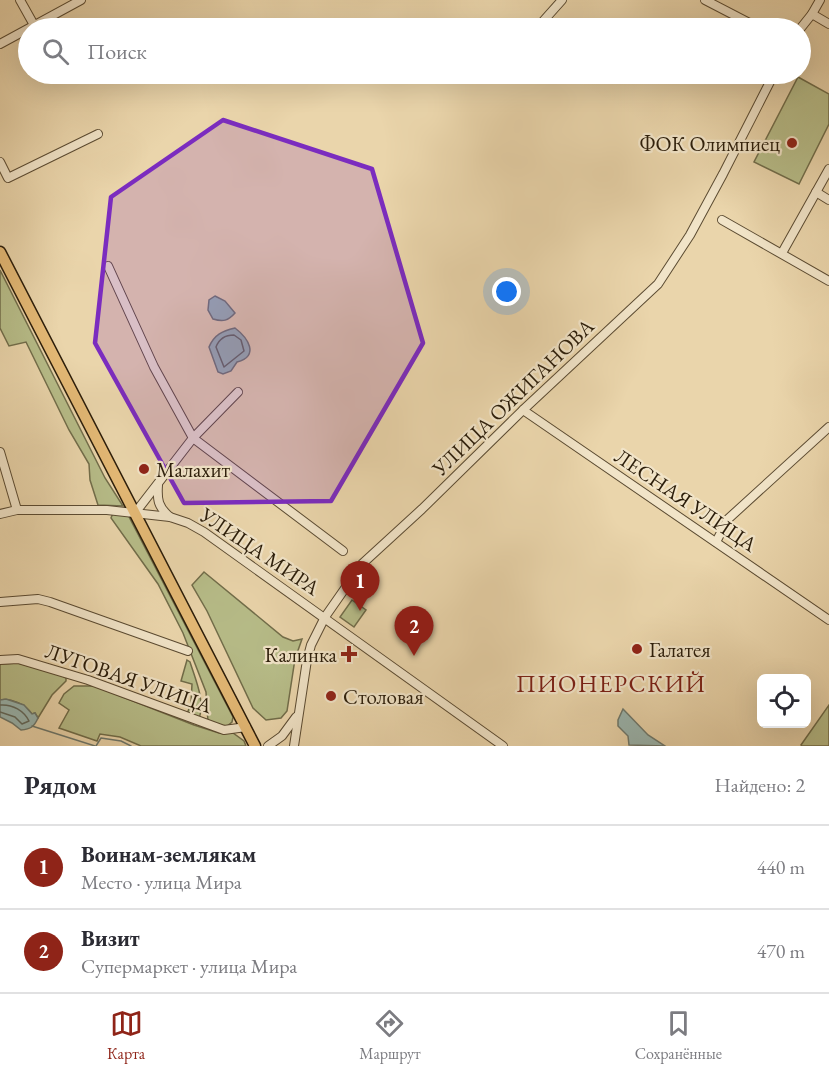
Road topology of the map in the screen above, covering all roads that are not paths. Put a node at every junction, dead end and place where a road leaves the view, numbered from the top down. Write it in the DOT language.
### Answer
graph roads {
  1 [pos="20,0"];
  2 [pos="81,0"];
  3 [pos="562,0"];
  4 [pos="705,0"];
  5 [pos="820,0"];
  6 [pos="812,14"];
  7 [pos="30,18"];
  8 [pos="47,18"];
  9 [pos="546,18"];
  10 [pos="740,18"];
  11 [pos="809,18"];
  12 [pos="829,24"];
  13 [pos="18,34"];
  14 [pos="0,44"];
  15 [pos="769,84"];
  16 [pos="98,135"];
  17 [pos="0,162"];
  18 [pos="829,169"];
  19 [pos="816,192"];
  20 [pos="829,200"];
  21 [pos="722,220"];
  22 [pos="0,252"];
  23 [pos="782,253"];
  24 [pos="108,266"];
  25 [pos="829,281"];
  26 [pos="238,392"];
  27 [pos="523,410"];
  28 [pos="829,427"];
  29 [pos="193,438"];
  30 [pos="0,452"];
  31 [pos="158,485"];
  32 [pos="17,510"];
  33 [pos="135,513"];
  34 [pos="0,514"];
  35 [pos="170,518"];
  36 [pos="716,542"];
  37 [pos="344,551"];
  38 [pos="0,602"];
  39 [pos="325,617"];
  40 [pos="829,620"];
  41 [pos="188,651"];
  42 [pos="0,660"];
  43 [pos="299,711"];
  44 [pos="246,727"];
  45 [pos="255,746"];
  46 [pos="268,746"];
  47 [pos="294,746"];
  48 [pos="502,746"];
  1 -- 7 [label="street"];
  2 -- 8 [label="street"];
  3 -- 9 [label="street"];
  4 -- 10 [label="street"];
  5 -- 6 [label="street"];
  6 -- 11 [label="street"];
  6 -- 12 [label="street"];
  13 -- 14 [label="street"];
  15 -- 27 [label="street, УЛИЦА ОЖИГАНОВА"];
  16 -- 17 [label="street"];
  18 -- 19 [label="street"];
  19 -- 20 [label="street"];
  19 -- 23 [label="street"];
  21 -- 23 [label="street"];
  22 -- 33 [label="main road"];
  23 -- 25 [label="street"];
  24 -- 29 [label="street"];
  26 -- 29 [label="street"];
  27 -- 36 [label="street, ЛЕСНАЯ УЛИЦА"];
  27 -- 39 [label="street, УЛИЦА ОЖИГАНОВА"];
  28 -- 36 [label="street"];
  29 -- 31 [label="street"];
  29 -- 37 [label="street"];
  30 -- 32 [label="street"];
  31 -- 33 [label="street"];
  31 -- 35 [label="street"];
  32 -- 33 [label="street, УЛИЦА МИРА"];
  32 -- 34 [label="street, УЛИЦА МИРА"];
  33 -- 35 [label="street, УЛИЦА МИРА"];
  33 -- 44 [label="main road"];
  35 -- 39 [label="street, УЛИЦА МИРА"];
  36 -- 40 [label="street, ЛЕСНАЯ УЛИЦА"];
  38 -- 41 [label="street"];
  39 -- 43 [label="street, УЛИЦА ОЖИГАНОВА"];
  39 -- 48 [label="street, УЛИЦА МИРА"];
  42 -- 44 [label="street, ЛУГОВАЯ УЛИЦА"];
  43 -- 46 [label="street"];
  43 -- 47 [label="street, УЛИЦА ОЖИГАНОВА"];
  44 -- 45 [label="main road"];
}
